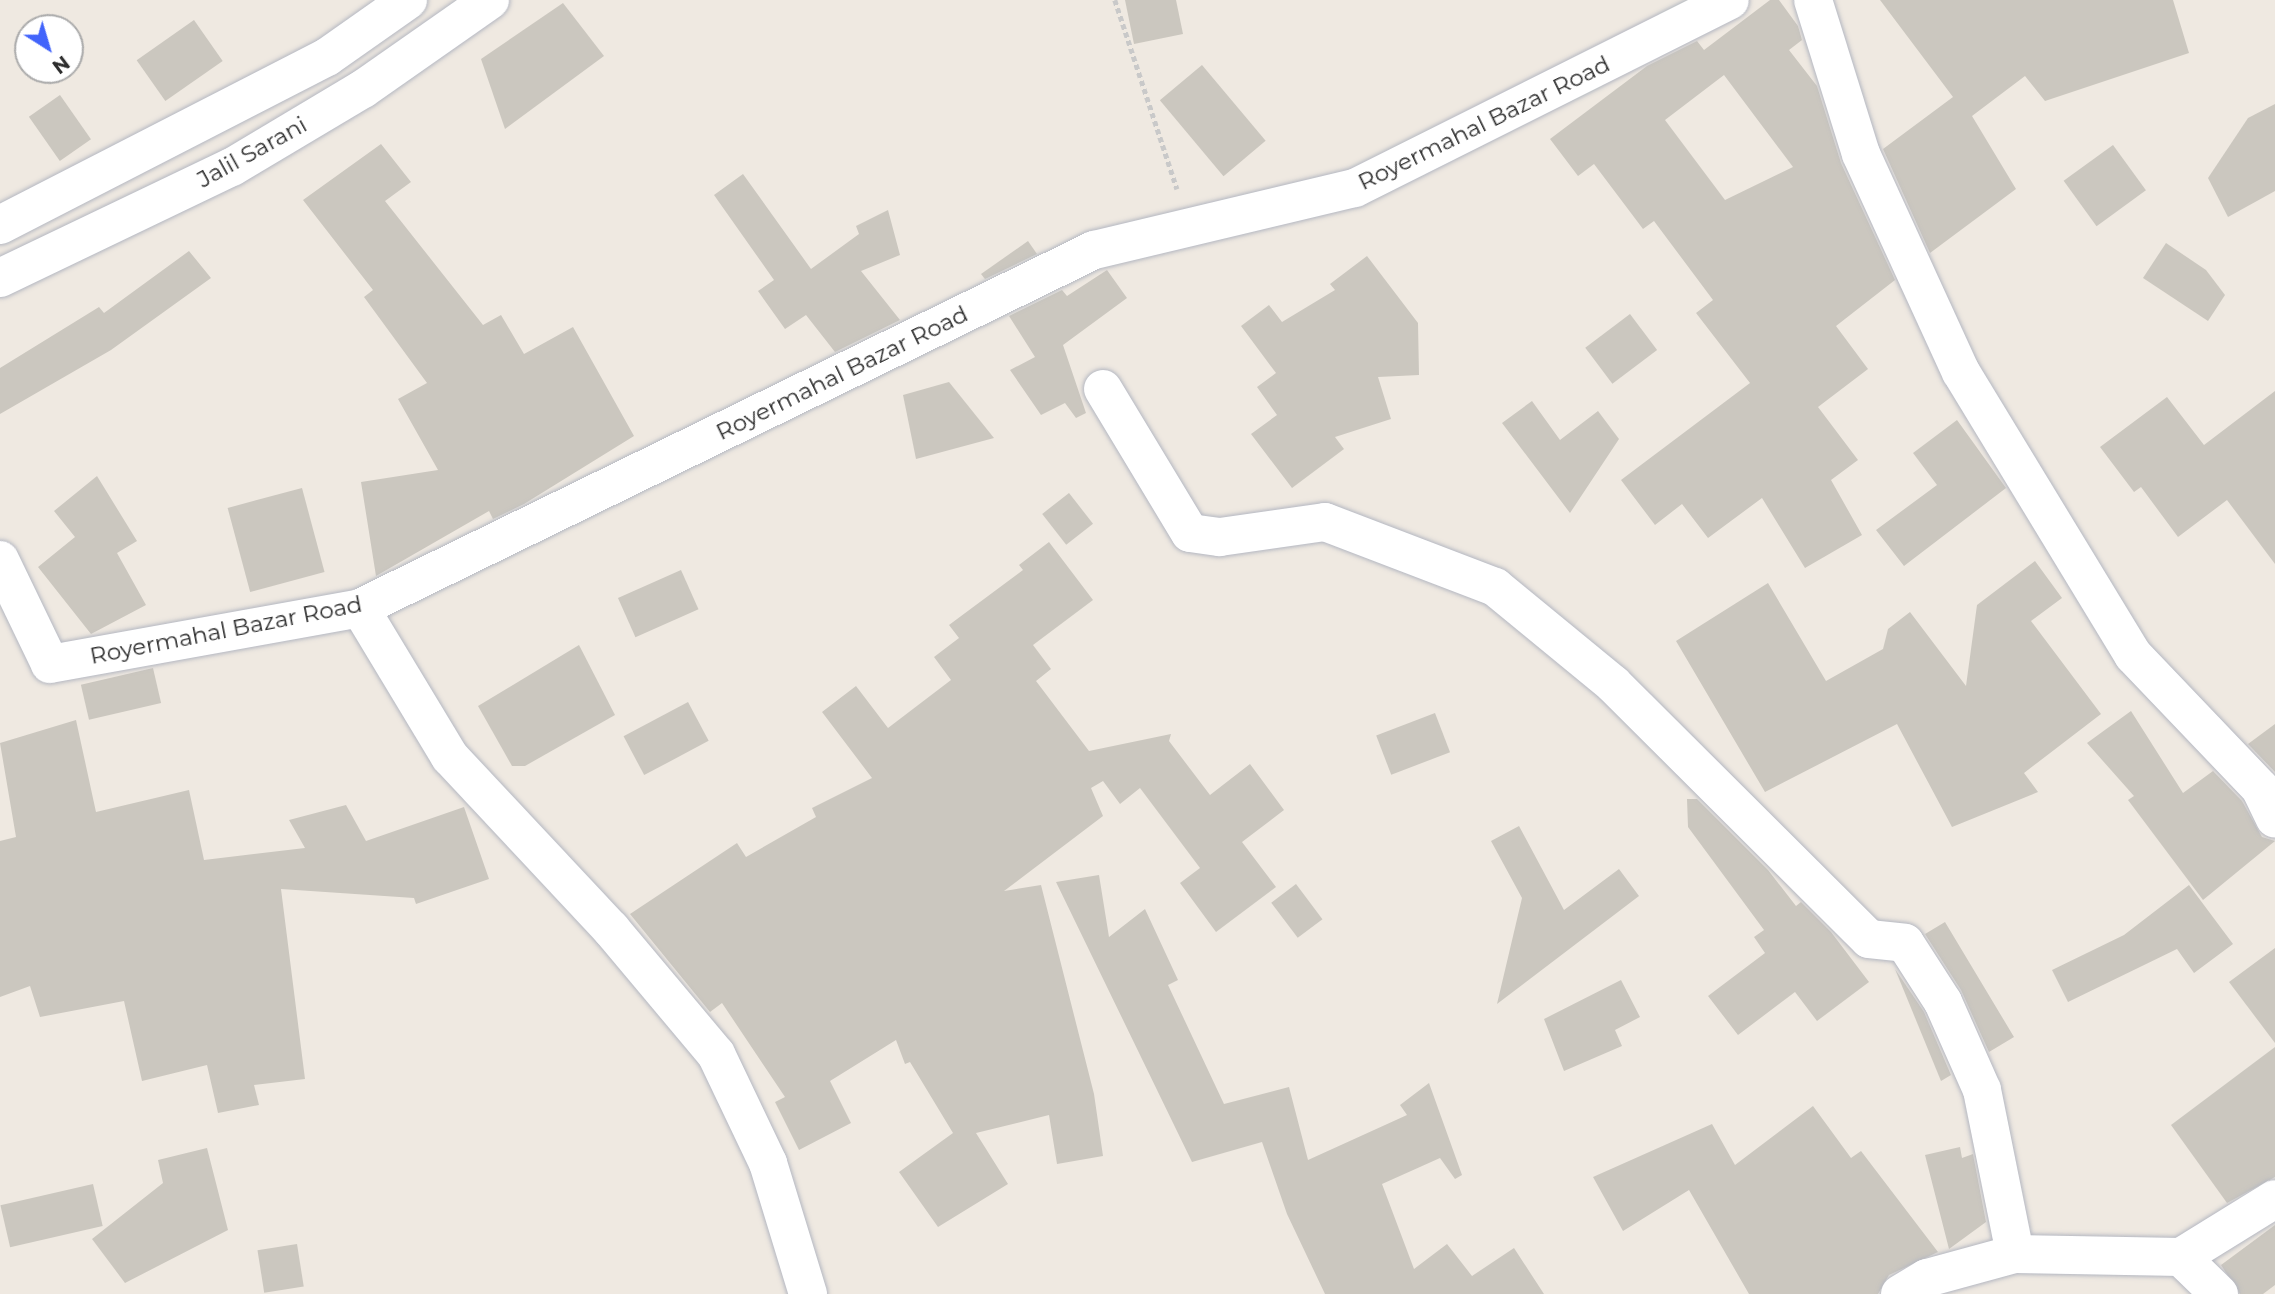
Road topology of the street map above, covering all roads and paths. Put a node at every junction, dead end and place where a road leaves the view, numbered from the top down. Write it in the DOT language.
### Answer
graph roads {
  1 [pos="408,0"];
  2 [pos="490,0"];
  3 [pos="1115,0"];
  4 [pos="1730,0"];
  5 [pos="1813,0"];
  6 [pos="0,225"];
  7 [pos="1190,227"];
  8 [pos="0,278"];
  9 [pos="1104,389"];
  10 [pos="0,560"];
  11 [pos="360,608"];
  12 [pos="2275,819"];
  13 [pos="2275,1199"];
  14 [pos="2015,1254"];
  15 [pos="2181,1257"];
  16 [pos="808,1294"];
  17 [pos="1900,1294"];
  18 [pos="2219,1294"];
  1 -- 6 [label="street, Jalil Sarani"];
  2 -- 8 [label="street, Jalil Sarani"];
  3 -- 7 [label="path"];
  4 -- 7 [label="street, Royermahal Bazar Road"];
  5 -- 12 [label="street"];
  7 -- 11 [label="street, Royermahal Bazar Road"];
  9 -- 14 [label="street"];
  10 -- 11 [label="street, Royermahal Bazar Road"];
  11 -- 16 [label="street"];
  13 -- 15 [label="street"];
  14 -- 15 [label="street"];
  14 -- 17 [label="street"];
  15 -- 18 [label="street"];
}
